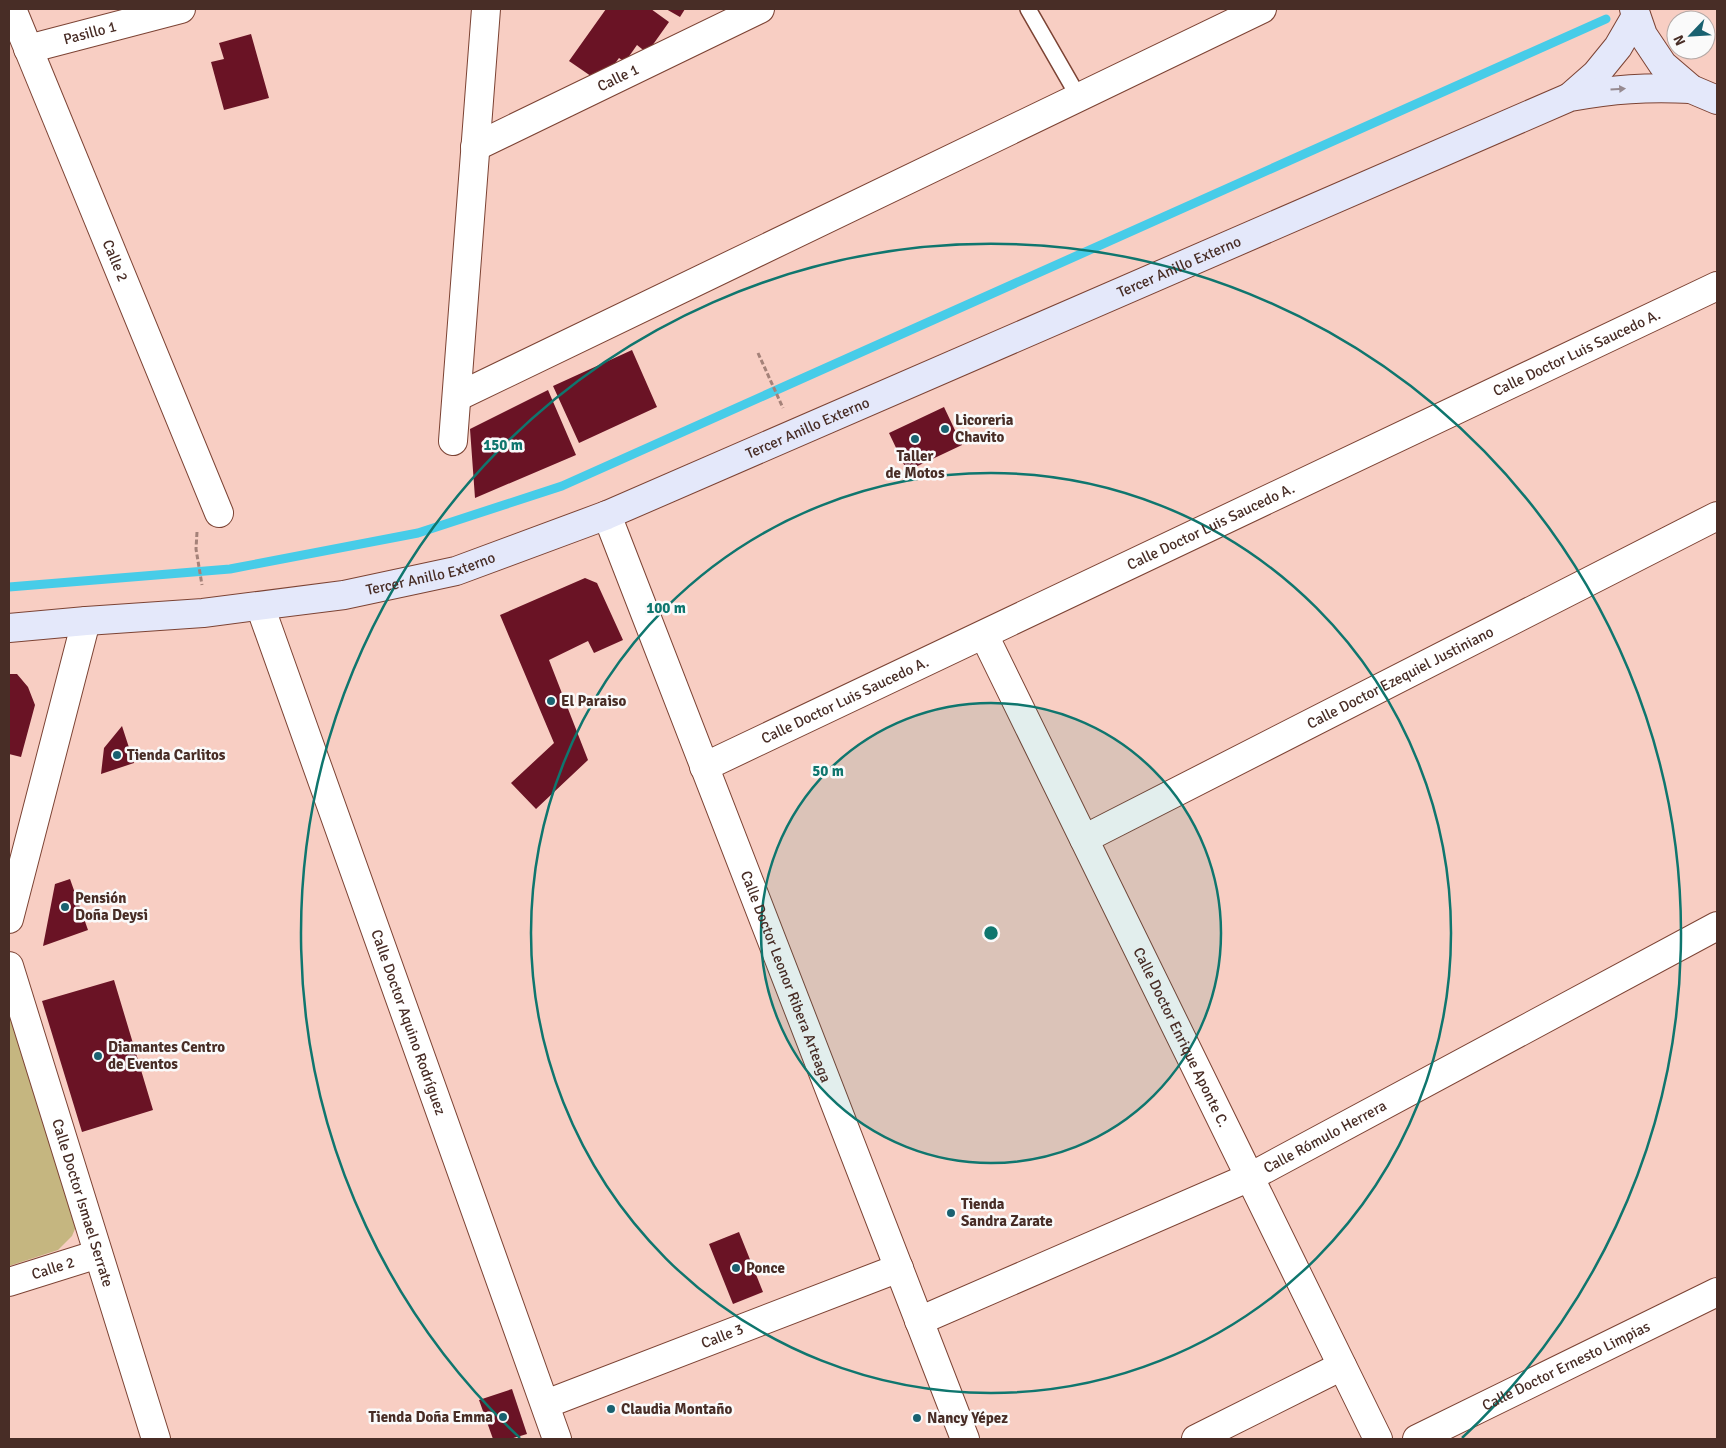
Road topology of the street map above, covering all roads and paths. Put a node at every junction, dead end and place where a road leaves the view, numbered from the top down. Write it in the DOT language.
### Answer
graph roads {
  1 [pos="12,9"];
  2 [pos="181,9"];
  3 [pos="486,9"];
  4 [pos="760,9"];
  5 [pos="1028,9"];
  6 [pos="1262,9"];
  7 [pos="1635,13"];
  8 [pos="735,15"];
  9 [pos="28,49"];
  10 [pos="1691,89"];
  11 [pos="1078,96"];
  12 [pos="1570,97"];
  13 [pos="1717,100"];
  14 [pos="475,147"];
  15 [pos="1717,286"];
  16 [pos="758,353"];
  17 [pos="457,397"];
  18 [pos="784,410"];
  19 [pos="453,441"];
  20 [pos="219,513"];
  21 [pos="607,515"];
  22 [pos="1717,516"];
  23 [pos="196,549"];
  24 [pos="202,588"];
  25 [pos="260,606"];
  26 [pos="86,621"];
  27 [pos="9,628"];
  28 [pos="984,635"];
  29 [pos="704,767"];
  30 [pos="1084,839"];
  31 [pos="9,919"];
  32 [pos="1717,926"];
  33 [pos="9,966"];
  34 [pos="1250,1177"];
  35 [pos="98,1254"];
  36 [pos="898,1268"];
  37 [pos="9,1282"];
  38 [pos="1717,1292"];
  39 [pos="919,1321"];
  40 [pos="1342,1366"];
  41 [pos="546,1404"];
  42 [pos="156,1439"];
  43 [pos="557,1439"];
  44 [pos="965,1439"];
  45 [pos="1196,1439"];
  46 [pos="1378,1439"];
  47 [pos="1416,1439"];
  1 -- 9 [label="street, Calle 2"];
  2 -- 9 [label="street, Pasillo 1"];
  3 -- 14 [label="street"];
  4 -- 8 [label="street, Calle 1"];
  5 -- 11 [label="lane"];
  6 -- 11 [label="street"];
  7 -- 10 [label="street"];
  7 -- 12 [label="street, Tercer Anillo Externo"];
  8 -- 14 [label="street, Calle 1"];
  9 -- 20 [label="street, Calle 2"];
  12 -- 10 [label="street, Tercer Anillo Externo, one-way"];
  10 -- 13 [label="street"];
  11 -- 17 [label="street"];
  12 -- 21 [label="street, Tercer Anillo Externo"];
  14 -- 17 [label="street"];
  15 -- 28 [label="street, Calle Doctor Luis Saucedo A."];
  16 -- 18 [label="path"];
  17 -- 19 [label="street"];
  21 -- 25 [label="street, Tercer Anillo Externo"];
  21 -- 29 [label="street, Calle Doctor Leonor Ribera Arteaga"];
  22 -- 30 [label="street, Calle Doctor Ezequiel Justiniano"];
  23 -- 24 [label="path"];
  25 -- 26 [label="street, Tercer Anillo Externo"];
  25 -- 41 [label="street, Calle Doctor Aquino Rodríguez"];
  26 -- 27 [label="street, Tercer Anillo Externo"];
  26 -- 31 [label="street"];
  28 -- 29 [label="street, Calle Doctor Luis Saucedo A."];
  28 -- 30 [label="street, Calle Doctor Enrique Aponte C."];
  29 -- 36 [label="street, Calle Doctor Leonor Ribera Arteaga"];
  30 -- 34 [label="street, Calle Doctor Enrique Aponte C."];
  32 -- 34 [label="street, Calle Rómulo Herrera"];
  33 -- 35 [label="street, Calle Doctor Ismael Serrate"];
  34 -- 39 [label="street, Calle Rómulo Herrera"];
  34 -- 40 [label="street, Calle Doctor Enrique Aponte C."];
  35 -- 37 [label="street, Calle 2"];
  35 -- 42 [label="street, Calle Doctor Ismael Serrate"];
  36 -- 39 [label="street, Calle Doctor Leonor Ribera Arteaga"];
  36 -- 41 [label="street, Calle 3"];
  38 -- 47 [label="street, Calle Doctor Ernesto Limpias"];
  39 -- 44 [label="street, Calle Doctor Leonor Ribera Arteaga"];
  40 -- 45 [label="street"];
  40 -- 46 [label="street, Calle Doctor Enrique Aponte C."];
  41 -- 43 [label="street, Calle Doctor Aquino Rodríguez"];
}
